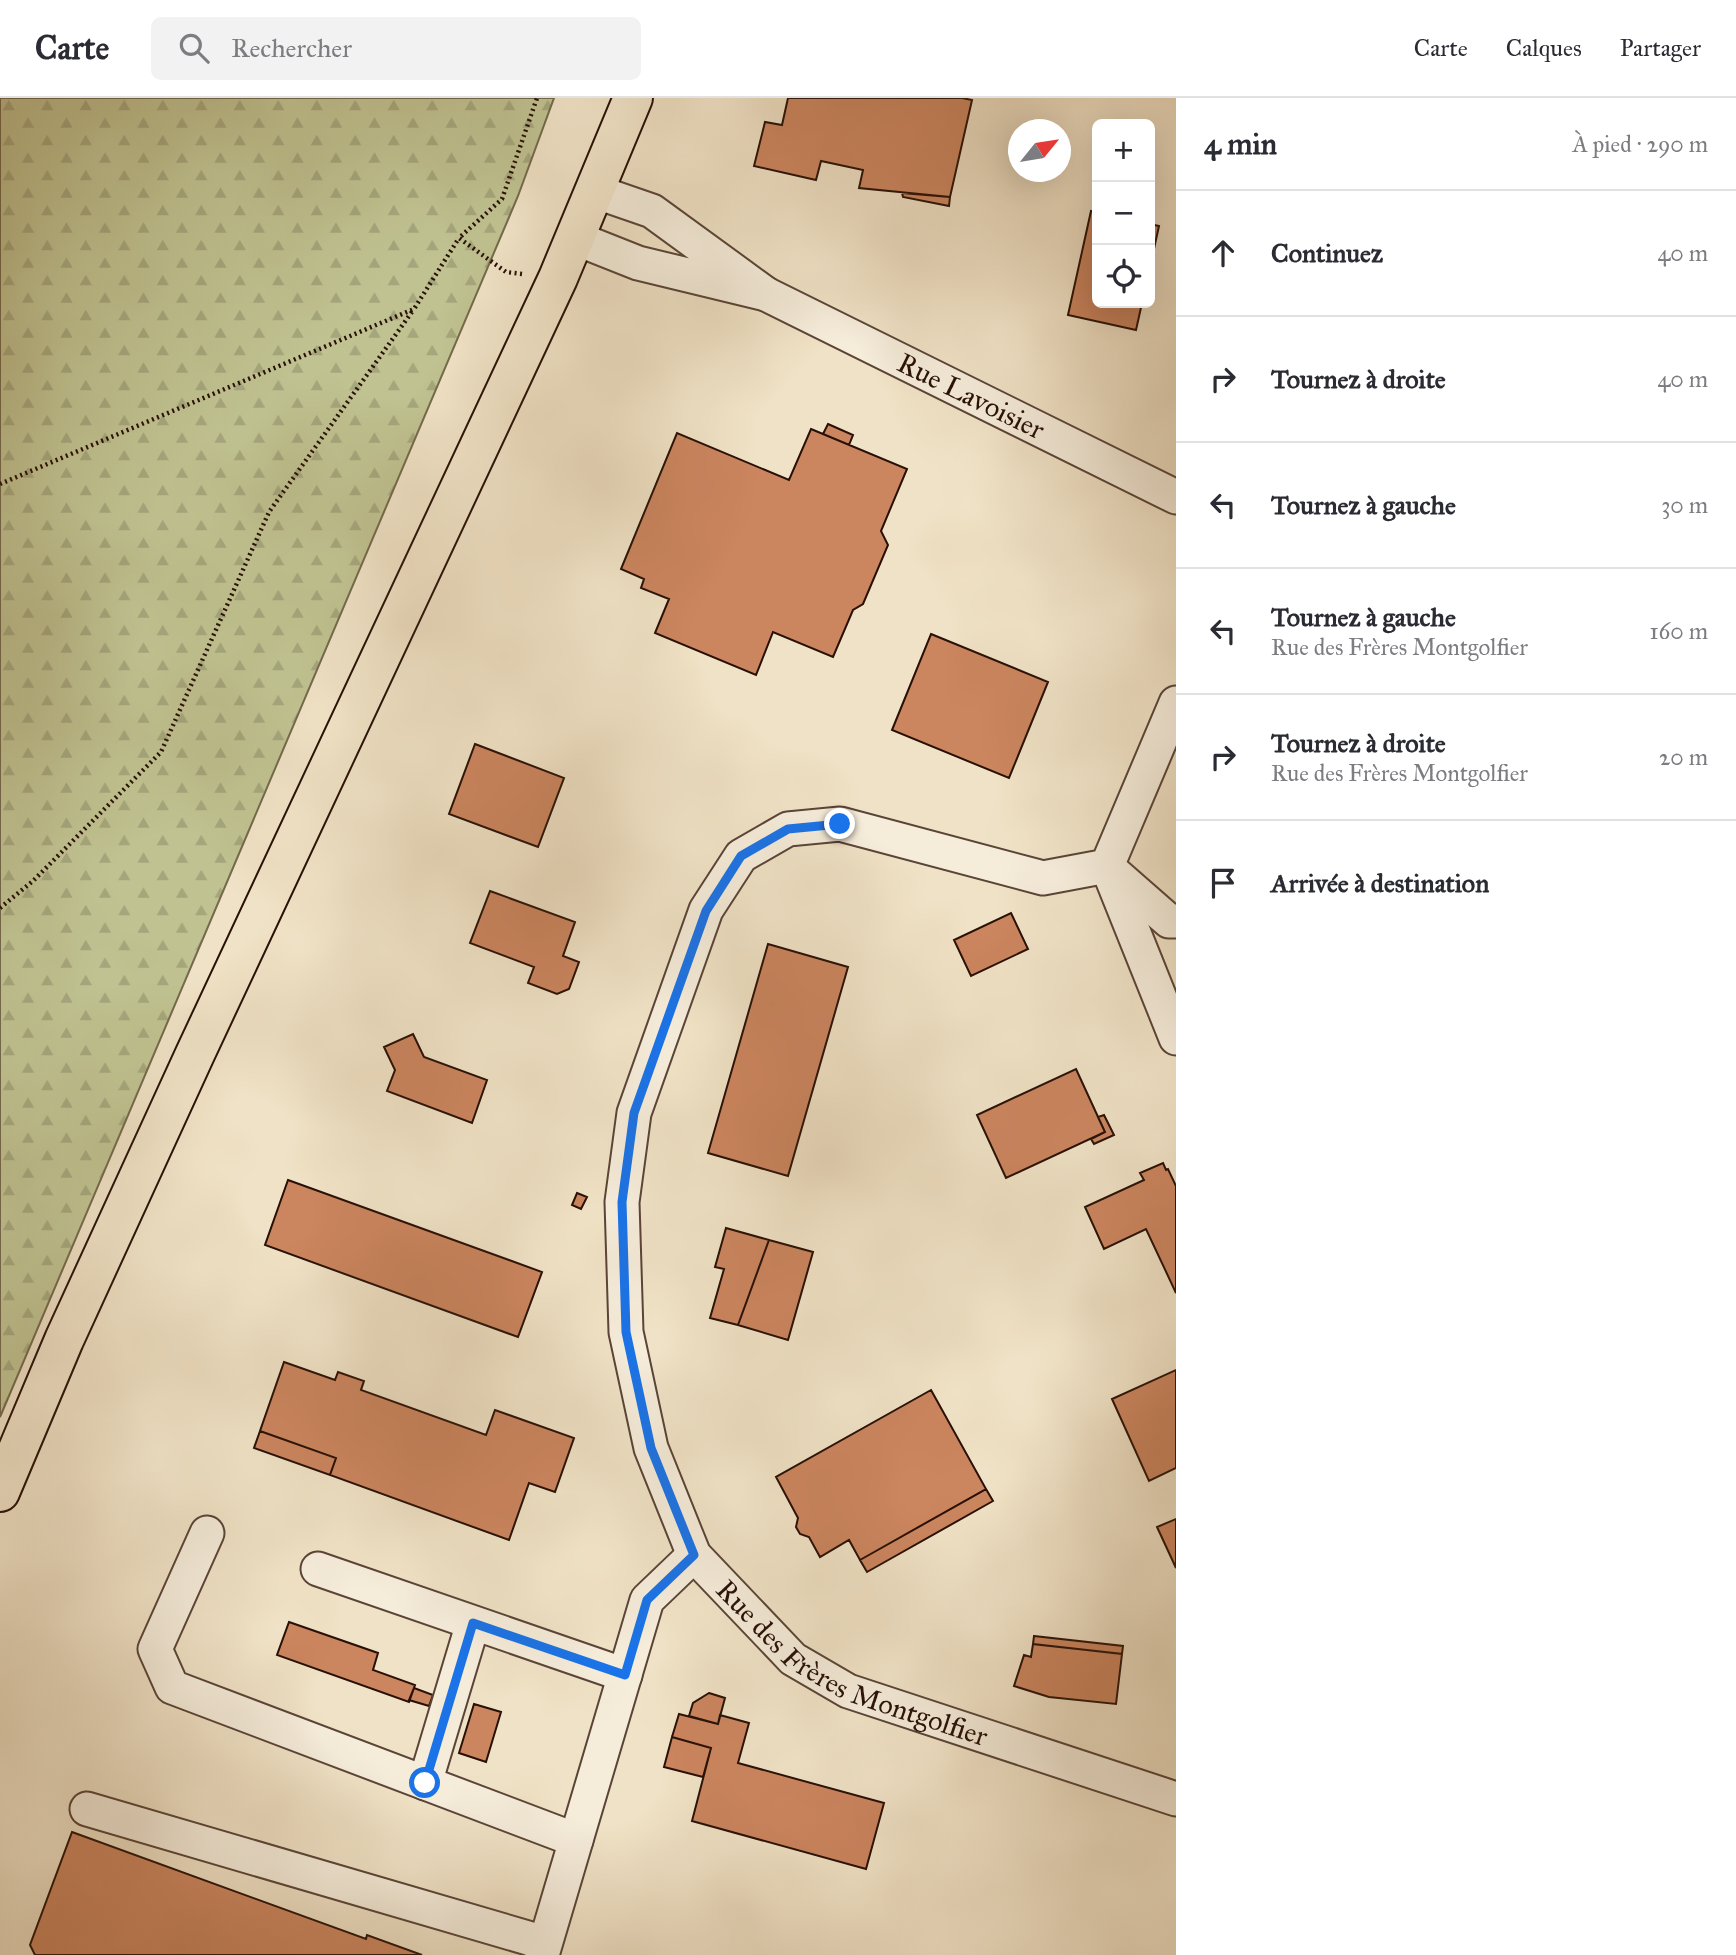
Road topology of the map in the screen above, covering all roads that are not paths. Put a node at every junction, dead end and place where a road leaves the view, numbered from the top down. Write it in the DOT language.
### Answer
graph roads {
  1 [pos="633,98"];
  2 [pos="594,191"];
  3 [pos="575,238"];
  4 [pos="766,294"];
  5 [pos="1176,497"];
  6 [pos="1176,703"];
  7 [pos="1107,866"];
  8 [pos="1176,921"];
  9 [pos="1176,1038"];
  10 [pos="0,1492"];
  11 [pos="207,1533"];
  12 [pos="694,1555"];
  13 [pos="318,1569"];
  14 [pos="473,1623"];
  15 [pos="625,1675"];
  16 [pos="425,1783"];
  17 [pos="1176,1798"];
  18 [pos="87,1809"];
  19 [pos="576,1840"];
  20 [pos="543,1949"];
  1 -- 2 [label="main road"];
  2 -- 3 [label="main road"];
  2 -- 4 [label="street, Rue Lavoisier"];
  3 -- 4 [label="street, Rue Lavoisier"];
  3 -- 10 [label="main road"];
  4 -- 5 [label="street, Rue Lavoisier"];
  6 -- 7 [label="street"];
  7 -- 8 [label="street"];
  7 -- 9 [label="street"];
  7 -- 12 [label="street, Rue des Frères Montgolfier"];
  11 -- 16 [label="street"];
  12 -- 15 [label="street"];
  12 -- 17 [label="street, Rue des Frères Montgolfier"];
  13 -- 14 [label="street"];
  14 -- 15 [label="street"];
  14 -- 16 [label="street"];
  15 -- 19 [label="street"];
  16 -- 19 [label="street"];
  18 -- 20 [label="street"];
  19 -- 20 [label="street"];
}
